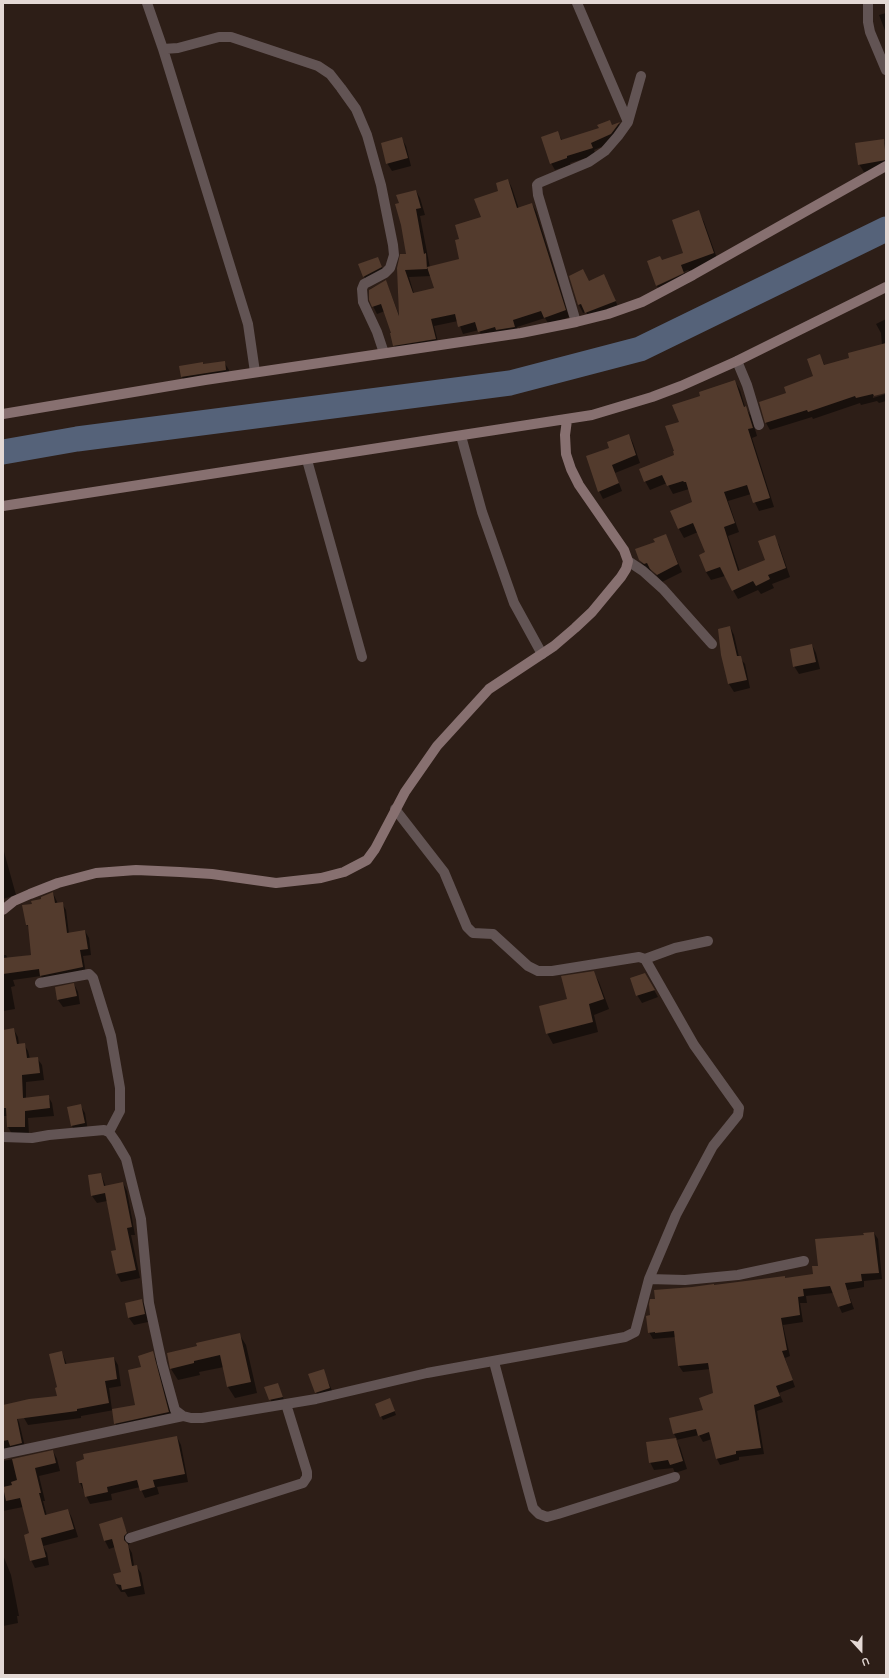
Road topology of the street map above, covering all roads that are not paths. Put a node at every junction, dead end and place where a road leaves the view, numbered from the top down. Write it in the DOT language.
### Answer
graph roads {
  1 [pos="147,3"];
  2 [pos="577,3"];
  3 [pos="868,3"];
  4 [pos="163,49"];
  5 [pos="886,70"];
  6 [pos="641,76"];
  7 [pos="628,122"];
  8 [pos="886,166"];
  9 [pos="886,287"];
  10 [pos="576,322"];
  11 [pos="384,353"];
  12 [pos="737,361"];
  13 [pos="255,372"];
  14 [pos="3,414"];
  15 [pos="566,420"];
  16 [pos="759,425"];
  17 [pos="461,436"];
  18 [pos="307,460"];
  19 [pos="3,506"];
  20 [pos="628,561"];
  21 [pos="712,644"];
  22 [pos="542,654"];
  23 [pos="362,657"];
  24 [pos="395,809"];
  25 [pos="3,910"];
  26 [pos="708,941"];
  27 [pos="645,959"];
  28 [pos="40,983"];
  29 [pos="109,1132"];
  30 [pos="3,1138"];
  31 [pos="804,1261"];
  32 [pos="649,1280"];
  33 [pos="494,1362"];
  34 [pos="286,1404"];
  35 [pos="183,1416"];
  36 [pos="3,1454"];
  37 [pos="675,1477"];
  38 [pos="130,1538"];
  1 -- 4 [label="street"];
  2 -- 7 [label="street"];
  3 -- 5 [label="street"];
  4 -- 11 [label="street"];
  4 -- 13 [label="street"];
  6 -- 7 [label="street"];
  7 -- 10 [label="street"];
  8 -- 10 [label="street"];
  9 -- 12 [label="street"];
  10 -- 11 [label="street"];
  11 -- 13 [label="street"];
  12 -- 15 [label="street"];
  12 -- 16 [label="street"];
  13 -- 14 [label="street"];
  15 -- 17 [label="street"];
  15 -- 20 [label="street"];
  17 -- 18 [label="street"];
  17 -- 22 [label="street"];
  18 -- 19 [label="street"];
  18 -- 23 [label="street"];
  20 -- 21 [label="street"];
  20 -- 22 [label="street"];
  22 -- 24 [label="street"];
  24 -- 25 [label="street"];
  24 -- 27 [label="street"];
  26 -- 27 [label="street"];
  27 -- 32 [label="street"];
  28 -- 29 [label="street"];
  29 -- 30 [label="street"];
  29 -- 35 [label="street"];
  31 -- 32 [label="street"];
  32 -- 33 [label="street"];
  33 -- 34 [label="street"];
  33 -- 37 [label="street"];
  34 -- 35 [label="street"];
  34 -- 38 [label="street"];
  35 -- 36 [label="street"];
}
